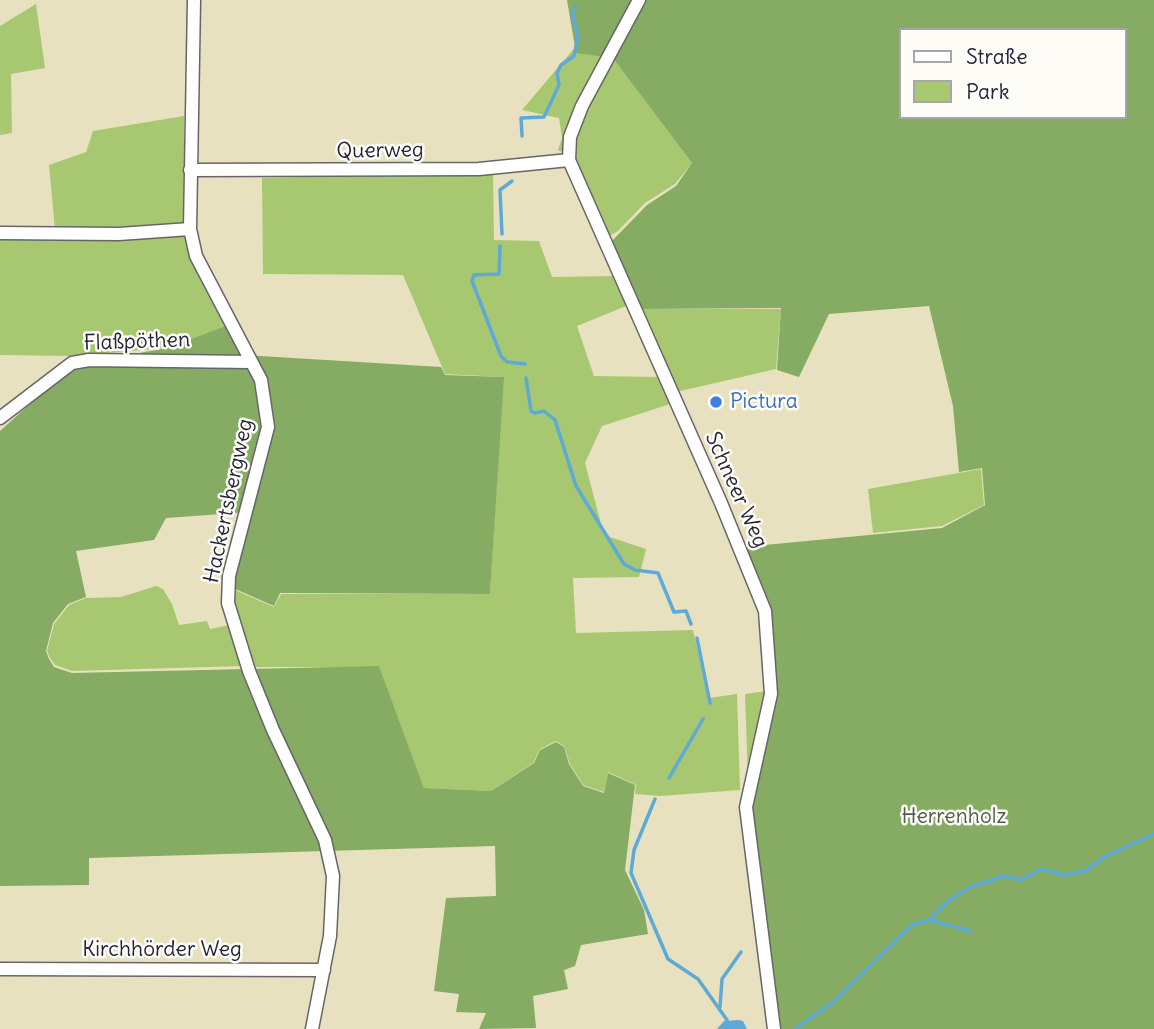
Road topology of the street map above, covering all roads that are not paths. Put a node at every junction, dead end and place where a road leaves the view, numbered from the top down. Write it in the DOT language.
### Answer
graph roads {
  1 [pos="194,0"];
  2 [pos="639,0"];
  3 [pos="569,160"];
  4 [pos="190,170"];
  5 [pos="190,229"];
  6 [pos="0,233"];
  7 [pos="251,362"];
  8 [pos="0,418"];
  9 [pos="0,969"];
  10 [pos="324,970"];
  11 [pos="312,1029"];
  12 [pos="774,1029"];
  1 -- 4 [label="street, Hackertsbergweg"];
  2 -- 3 [label="street"];
  3 -- 4 [label="street, Querweg"];
  3 -- 12 [label="street, Schneer Weg"];
  4 -- 5 [label="street, Hackertsbergweg"];
  5 -- 6 [label="street"];
  5 -- 7 [label="street, Hackertsbergweg"];
  7 -- 8 [label="street, Flaßpöthen"];
  7 -- 10 [label="street, Hackertsbergweg"];
  9 -- 10 [label="street, Kirchhörder Weg"];
  10 -- 11 [label="street, Hackertsbergweg"];
}
